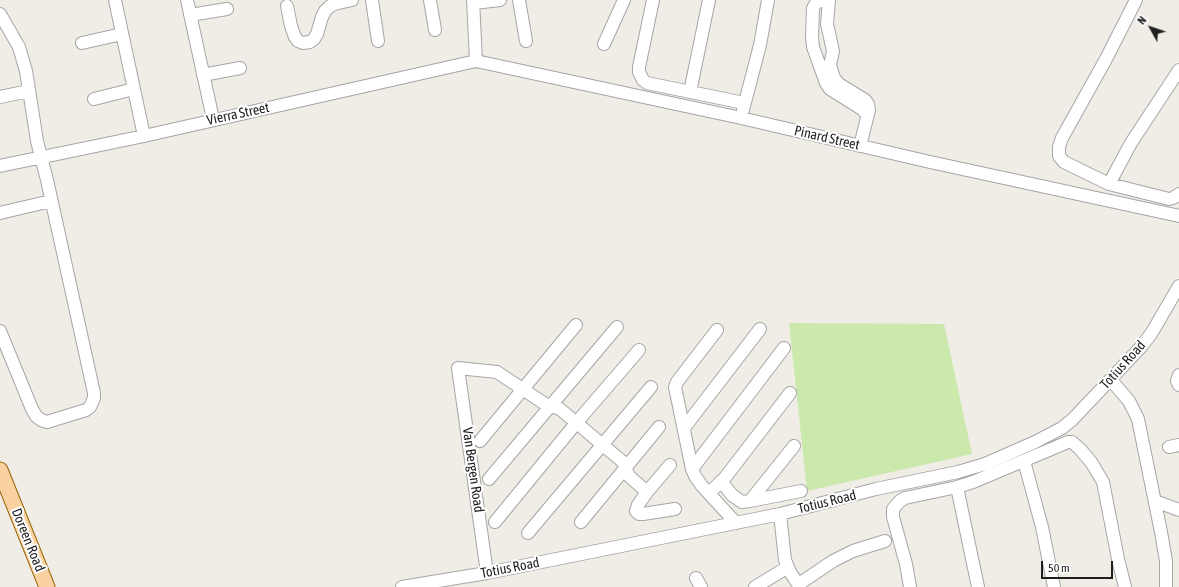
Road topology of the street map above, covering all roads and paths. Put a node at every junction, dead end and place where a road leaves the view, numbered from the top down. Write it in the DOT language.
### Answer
graph roads {
  1 [pos="115,0"];
  2 [pos="187,0"];
  3 [pos="352,0"];
  4 [pos="372,0"];
  5 [pos="430,0"];
  6 [pos="500,0"];
  7 [pos="519,0"];
  8 [pos="624,0"];
  9 [pos="653,0"];
  10 [pos="709,0"];
  11 [pos="768,0"];
  12 [pos="824,0"];
  13 [pos="829,0"];
  14 [pos="1136,0"];
  15 [pos="474,2"];
  16 [pos="287,6"];
  17 [pos="227,9"];
  18 [pos="0,14"];
  19 [pos="190,15"];
  20 [pos="434,30"];
  21 [pos="122,34"];
  22 [pos="378,41"];
  23 [pos="526,41"];
  24 [pos="82,43"];
  25 [pos="604,44"];
  26 [pos="476,61"];
  27 [pos="825,64"];
  28 [pos="240,68"];
  29 [pos="1179,70"];
  30 [pos="203,75"];
  31 [pos="134,89"];
  32 [pos="29,91"];
  33 [pos="690,92"];
  34 [pos="0,97"];
  35 [pos="94,99"];
  36 [pos="744,104"];
  37 [pos="741,118"];
  38 [pos="213,120"];
  39 [pos="144,136"];
  40 [pos="860,146"];
  41 [pos="41,157"];
  42 [pos="0,166"];
  43 [pos="1109,184"];
  44 [pos="1179,194"];
  45 [pos="51,201"];
  46 [pos="0,213"];
  47 [pos="1179,216"];
  48 [pos="1179,286"];
  49 [pos="576,326"];
  50 [pos="617,327"];
  51 [pos="760,329"];
  52 [pos="717,330"];
  53 [pos="0,331"];
  54 [pos="784,348"];
  55 [pos="639,350"];
  56 [pos="1179,375"];
  57 [pos="1111,380"];
  58 [pos="1179,385"];
  59 [pos="651,387"];
  60 [pos="524,390"];
  61 [pos="790,393"];
  62 [pos="550,406"];
  63 [pos="577,422"];
  64 [pos="659,427"];
  65 [pos="684,428"];
  66 [pos="480,441"];
  67 [pos="603,445"];
  68 [pos="794,446"];
  69 [pos="1024,461"];
  70 [pos="670,465"];
  71 [pos="626,467"];
  72 [pos="692,469"];
  73 [pos="0,470"];
  74 [pos="489,479"];
  75 [pos="721,481"];
  76 [pos="957,487"];
  77 [pos="801,491"];
  78 [pos="647,492"];
  79 [pos="708,493"];
  80 [pos="750,501"];
  81 [pos="1155,501"];
  82 [pos="675,509"];
  83 [pos="1179,510"];
  84 [pos="780,514"];
  85 [pos="496,522"];
  86 [pos="581,522"];
  87 [pos="736,523"];
  88 [pos="528,533"];
  89 [pos="885,541"];
  90 [pos="788,567"];
  91 [pos="487,573"];
  92 [pos="800,586"];
  93 [pos="46,587"];
  94 [pos="402,587"];
  95 [pos="755,587"];
  96 [pos="910,587"];
  97 [pos="978,587"];
  98 [pos="1054,587"];
  99 [pos="1125,587"];
  100 [pos="1166,587"];
  1 -- 21 [label="street"];
  2 -- 19 [label="street"];
  3 -- 16 [label="street"];
  4 -- 22 [label="street"];
  5 -- 20 [label="street"];
  6 -- 15 [label="street"];
  7 -- 23 [label="street"];
  8 -- 25 [label="street"];
  9 -- 33 [label="street"];
  10 -- 33 [label="street"];
  11 -- 36 [label="street"];
  12 -- 27 [label="street"];
  13 -- 27 [label="street"];
  14 -- 43 [label="street"];
  15 -- 26 [label="street"];
  17 -- 19 [label="street"];
  18 -- 32 [label="street"];
  19 -- 30 [label="street"];
  21 -- 24 [label="street"];
  21 -- 31 [label="street"];
  26 -- 37 [label="street, Pinard Street"];
  26 -- 38 [label="street, Vierra Street"];
  27 -- 40 [label="street"];
  28 -- 30 [label="street"];
  29 -- 43 [label="street"];
  30 -- 38 [label="street"];
  31 -- 35 [label="street"];
  31 -- 39 [label="street"];
  32 -- 34 [label="street"];
  32 -- 41 [label="street"];
  33 -- 36 [label="street"];
  36 -- 37 [label="street"];
  37 -- 40 [label="street, Pinard Street"];
  38 -- 39 [label="street, Vierra Street"];
  39 -- 41 [label="street, Vierra Street"];
  40 -- 47 [label="street, Pinard Street"];
  41 -- 42 [label="street, Vierra Street"];
  41 -- 45 [label="street"];
  43 -- 44 [label="street"];
  45 -- 46 [label="street"];
  45 -- 53 [label="street"];
  48 -- 57 [label="street, Totius Road"];
  49 -- 60 [label="street"];
  50 -- 62 [label="street"];
  51 -- 65 [label="street"];
  52 -- 65 [label="street"];
  54 -- 72 [label="street"];
  55 -- 63 [label="street"];
  56 -- 58 [label="street"];
  57 -- 81 [label="street"];
  57 -- 84 [label="street, Totius Road"];
  59 -- 67 [label="street"];
  60 -- 62 [label="street"];
  60 -- 66 [label="street"];
  60 -- 91 [label="street, Van Bergen Road"];
  61 -- 75 [label="street"];
  62 -- 63 [label="street"];
  62 -- 74 [label="street"];
  63 -- 67 [label="street"];
  63 -- 85 [label="street"];
  64 -- 71 [label="street"];
  65 -- 72 [label="street"];
  67 -- 71 [label="street"];
  67 -- 88 [label="street"];
  68 -- 80 [label="street"];
  69 -- 76 [label="street"];
  69 -- 98 [label="street"];
  69 -- 99 [label="street"];
  70 -- 78 [label="street"];
  71 -- 78 [label="street"];
  71 -- 86 [label="street"];
  72 -- 79 [label="street"];
  73 -- 93 [label="main road, Doreen Road"];
  75 -- 79 [label="street"];
  75 -- 80 [label="street"];
  76 -- 96 [label="street"];
  76 -- 97 [label="street"];
  77 -- 80 [label="street"];
  78 -- 82 [label="street"];
  79 -- 87 [label="street"];
  81 -- 83 [label="street"];
  81 -- 100 [label="street"];
  84 -- 87 [label="street, Totius Road"];
  84 -- 90 [label="street"];
  87 -- 91 [label="street, Totius Road"];
  89 -- 92 [label="street"];
  90 -- 92 [label="street"];
  90 -- 95 [label="street"];
  91 -- 94 [label="street, Totius Road"];
}
